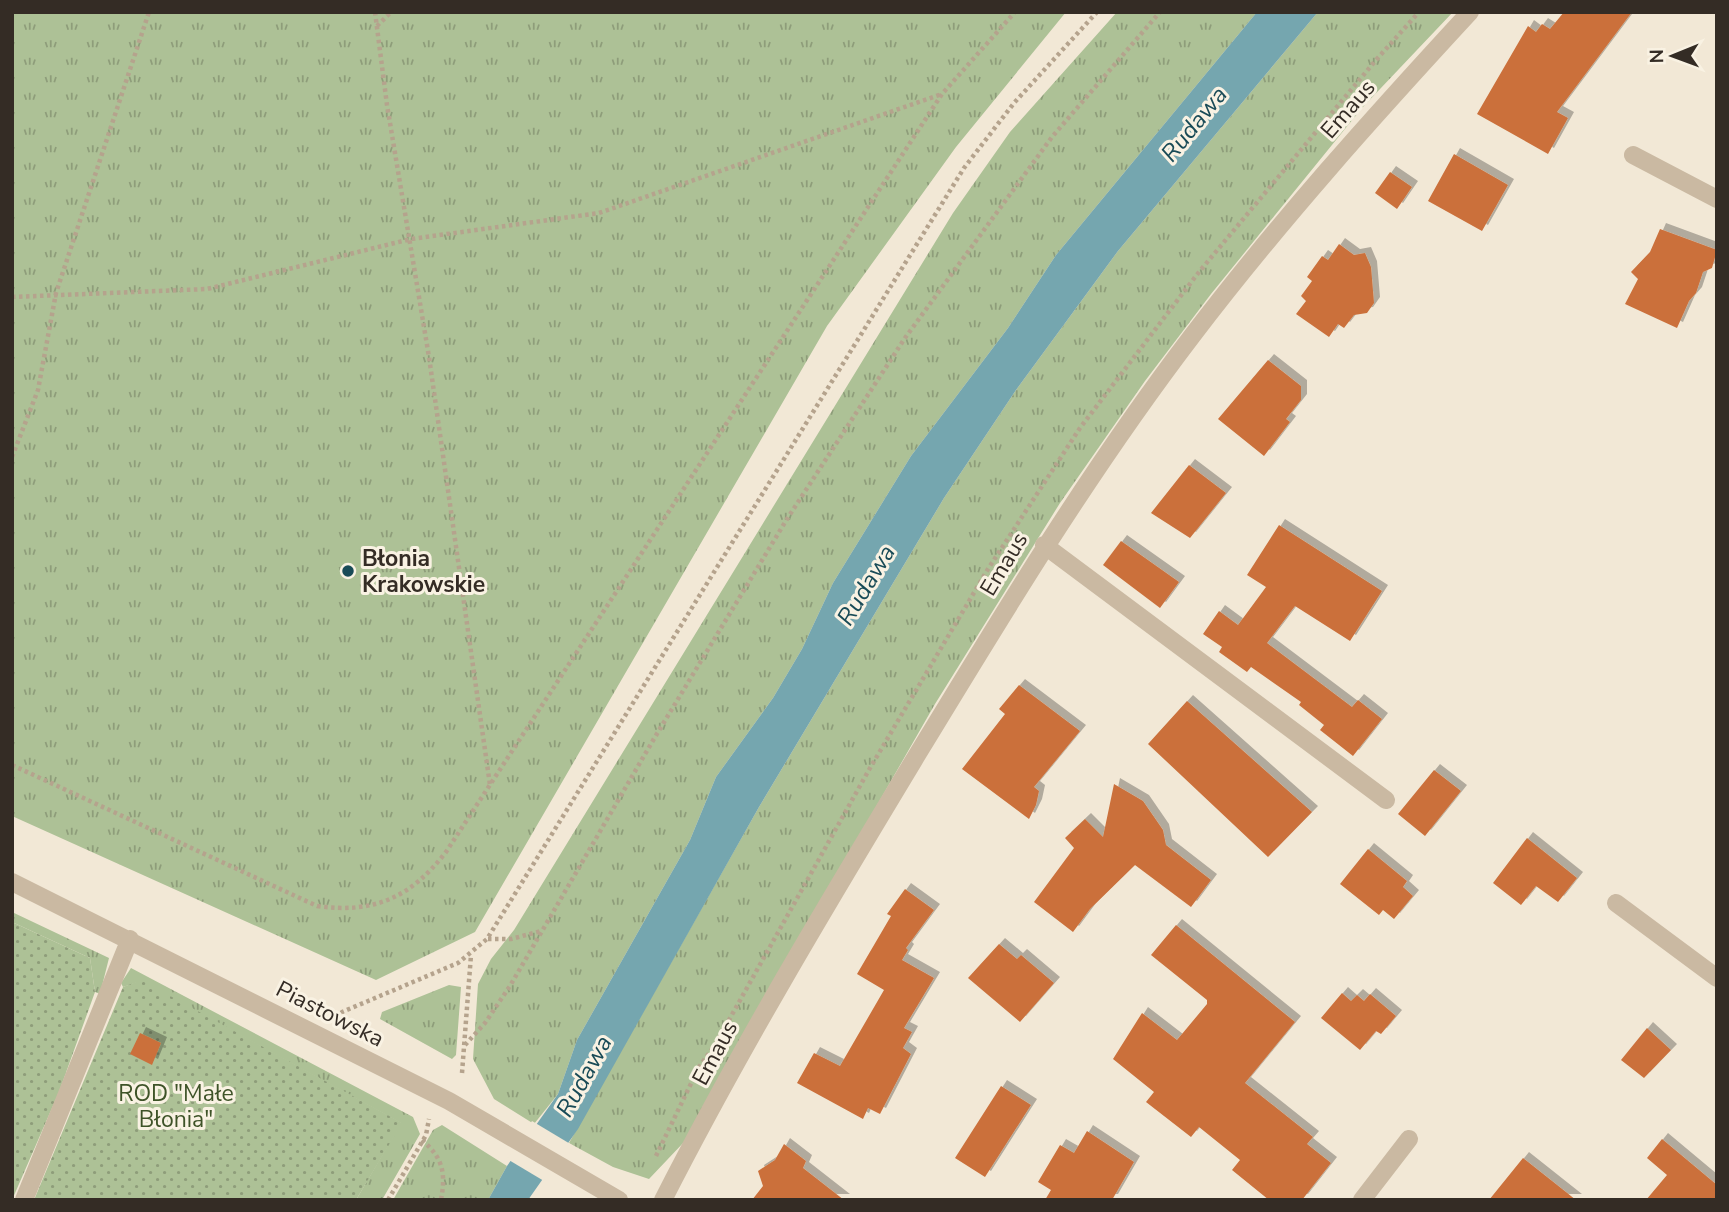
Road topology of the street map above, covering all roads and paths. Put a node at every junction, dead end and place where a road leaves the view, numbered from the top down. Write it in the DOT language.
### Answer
graph roads {
  1 [pos="149,12"];
  2 [pos="375,12"];
  3 [pos="391,12"];
  4 [pos="1015,12"];
  5 [pos="1097,12"];
  6 [pos="1160,12"];
  7 [pos="1470,12"];
  8 [pos="377,26"];
  9 [pos="942,94"];
  10 [pos="1633,155"];
  11 [pos="1717,199"];
  12 [pos="411,239"];
  13 [pos="56,293"];
  14 [pos="12,297"];
  15 [pos="12,457"];
  16 [pos="1044,545"];
  17 [pos="12,765"];
  18 [pos="490,786"];
  19 [pos="1387,800"];
  20 [pos="12,882"];
  21 [pos="1616,902"];
  22 [pos="542,931"];
  23 [pos="130,939"];
  24 [pos="487,939"];
  25 [pos="471,955"];
  26 [pos="1717,978"];
  27 [pos="341,1015"];
  28 [pos="465,1045"];
  29 [pos="463,1073"];
  30 [pos="426,1135"];
  31 [pos="1409,1139"];
  32 [pos="422,1140"];
  33 [pos="24,1200"];
  34 [pos="388,1200"];
  35 [pos="441,1200"];
  36 [pos="619,1200"];
  37 [pos="663,1200"];
  38 [pos="1362,1200"];
  1 -- 13 [label="path"];
  2 -- 8 [label="path"];
  3 -- 8 [label="path"];
  4 -- 9 [label="path"];
  5 -- 24 [label="path"];
  6 -- 22 [label="path"];
  7 -- 16 [label="street, Emaus"];
  8 -- 12 [label="path"];
  9 -- 12 [label="path"];
  9 -- 18 [label="path"];
  10 -- 11 [label="street"];
  12 -- 13 [label="path"];
  12 -- 18 [label="path"];
  13 -- 14 [label="path"];
  13 -- 15 [label="path"];
  16 -- 19 [label="street"];
  16 -- 37 [label="street, Emaus"];
  17 -- 18 [label="path"];
  20 -- 23 [label="street, Piastowska"];
  21 -- 26 [label="street"];
  22 -- 24 [label="path"];
  22 -- 28 [label="path"];
  23 -- 33 [label="street"];
  23 -- 36 [label="street, Piastowska"];
  24 -- 25 [label="path"];
  25 -- 27 [label="path"];
  25 -- 28 [label="path"];
  28 -- 29 [label="path"];
  30 -- 32 [label="path"];
  31 -- 38 [label="street"];
  32 -- 34 [label="path"];
  32 -- 35 [label="path"];
}
